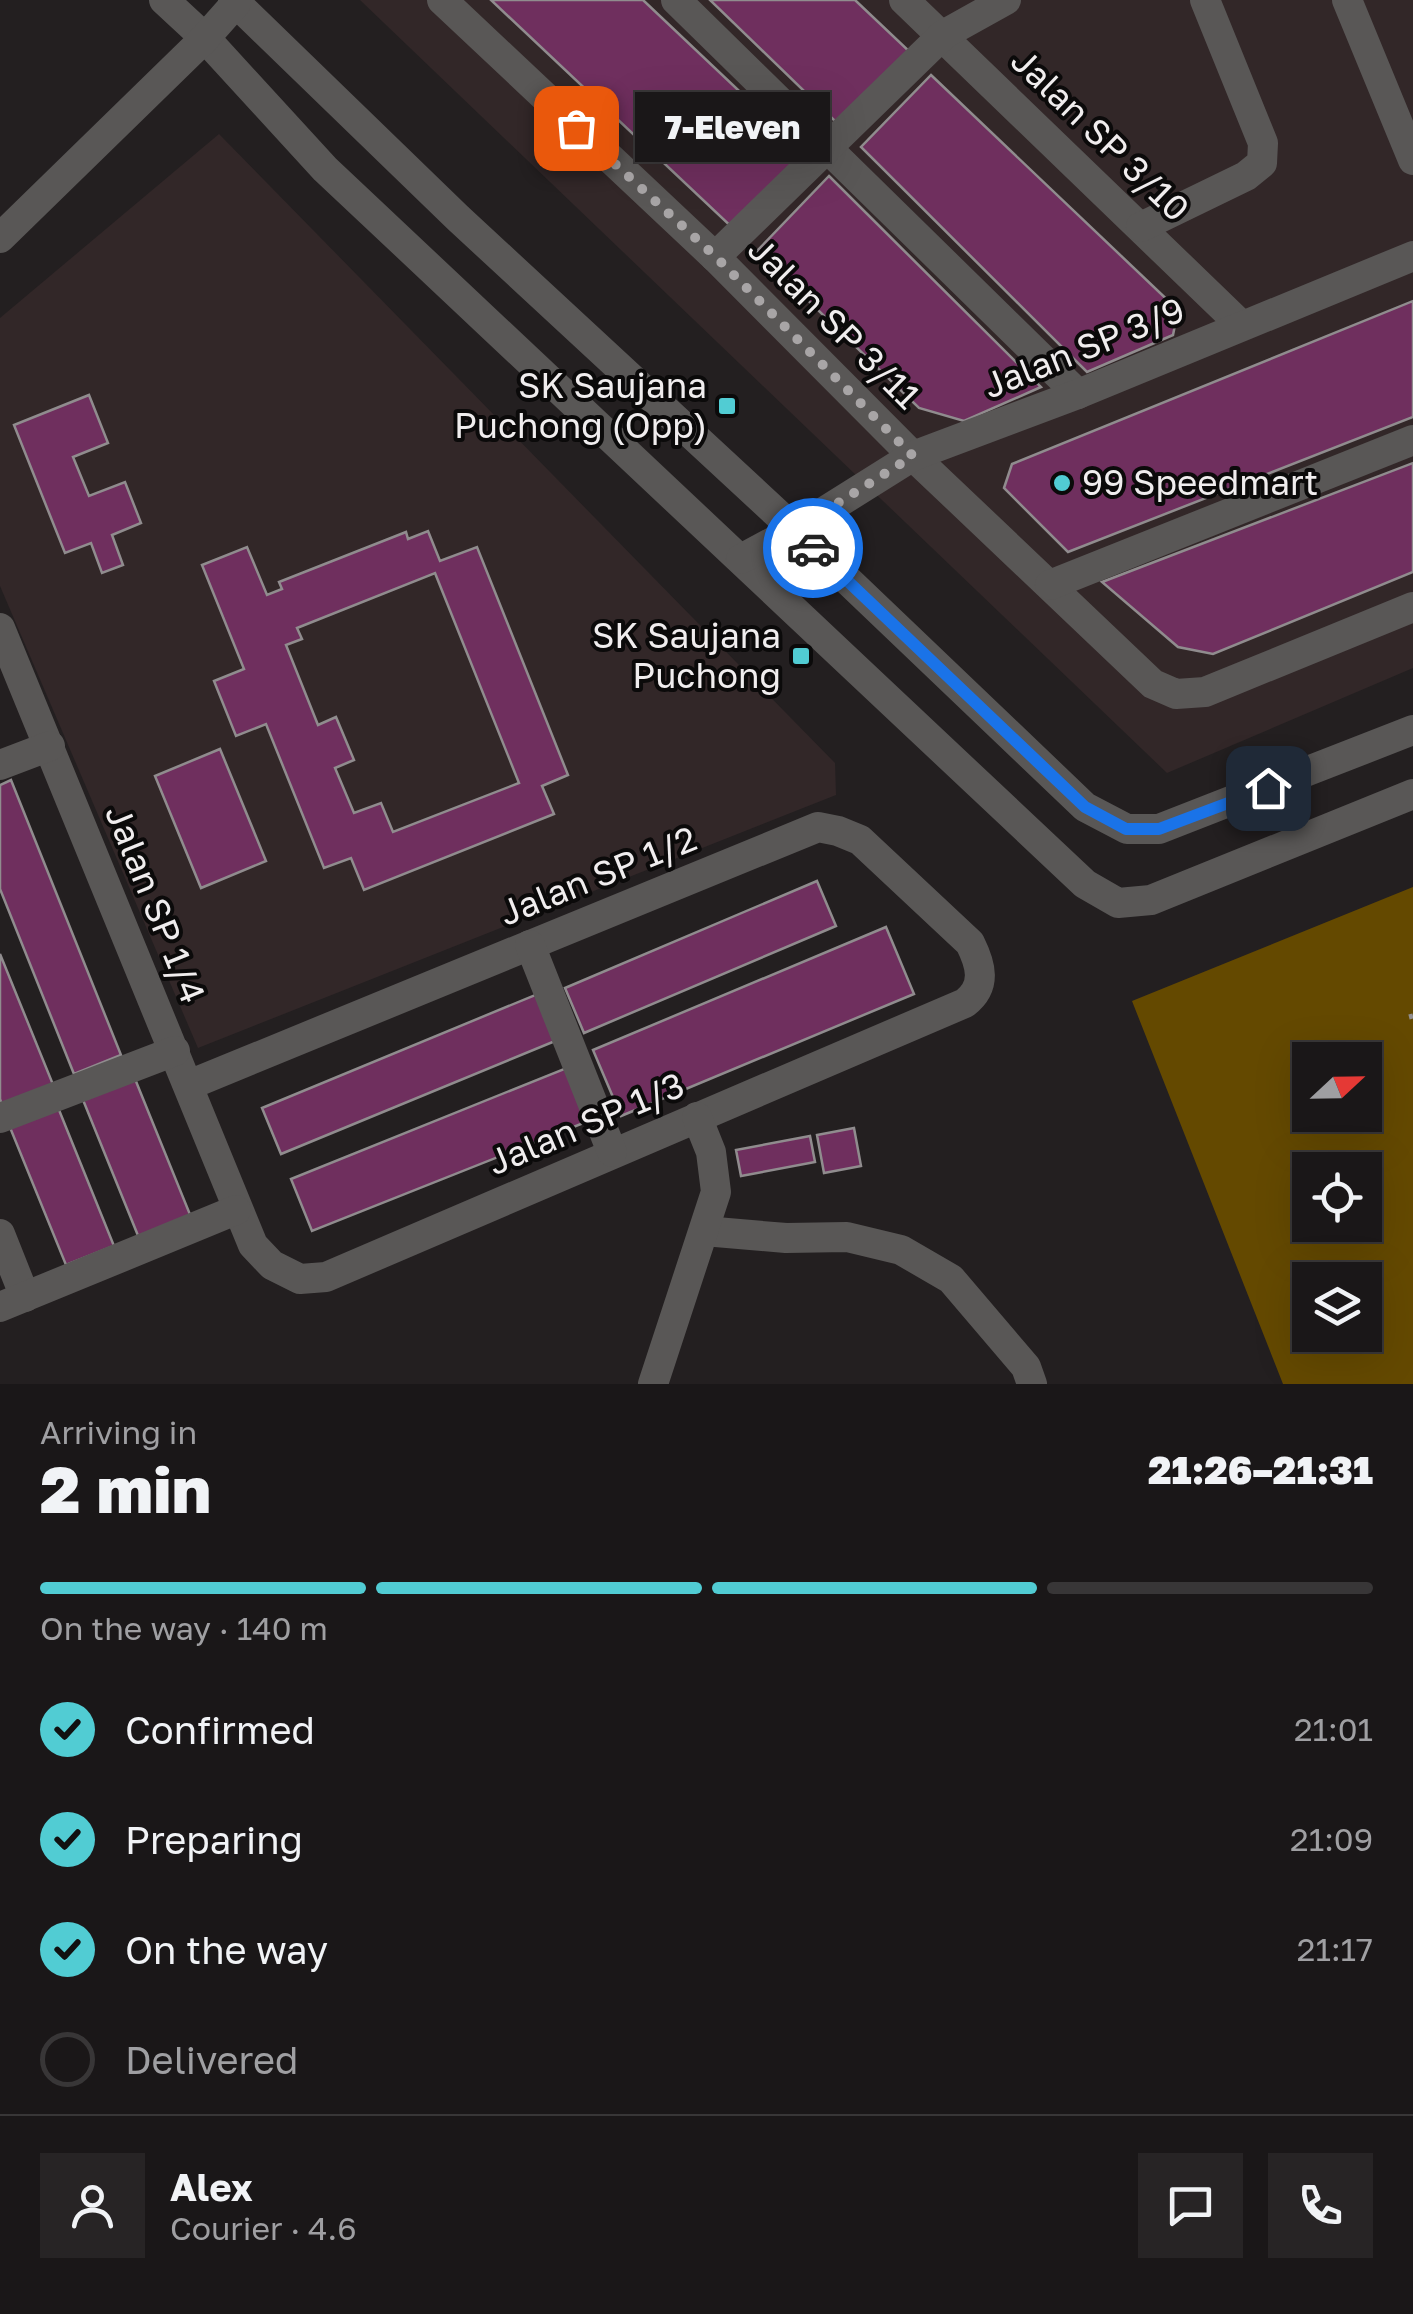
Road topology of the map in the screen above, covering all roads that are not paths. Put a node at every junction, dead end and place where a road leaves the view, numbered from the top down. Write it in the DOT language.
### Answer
graph roads {
  1 [pos="164,0"];
  2 [pos="442,0"];
  3 [pos="676,0"];
  4 [pos="904,0"];
  5 [pos="1006,0"];
  6 [pos="1205,0"];
  7 [pos="1348,0"];
  8 [pos="235,2"];
  9 [pos="943,34"];
  10 [pos="206,38"];
  11 [pos="827,147"];
  12 [pos="1413,160"];
  13 [pos="1141,227"];
  14 [pos="0,238"];
  15 [pos="1413,256"];
  16 [pos="716,257"];
  17 [pos="1241,325"];
  18 [pos="1078,394"];
  19 [pos="1413,440"];
  20 [pos="913,456"];
  21 [pos="795,530"];
  22 [pos="741,560"];
  23 [pos="1050,585"];
  24 [pos="1413,606"];
  25 [pos="0,628"];
  26 [pos="1413,730"];
  27 [pos="50,746"];
  28 [pos="0,765"];
  29 [pos="1413,794"];
  30 [pos="530,945"];
  31 [pos="981,982"];
  32 [pos="176,1051"];
  33 [pos="189,1084"];
  34 [pos="697,1117"];
  35 [pos="0,1118"];
  36 [pos="612,1152"];
  37 [pos="236,1210"];
  38 [pos="704,1232"];
  39 [pos="0,1234"];
  40 [pos="12,1302"];
  41 [pos="652,1384"];
  42 [pos="1032,1384"];
  1 -- 10 [label="street"];
  2 -- 16 [label="street, Jalan SP 3/11"];
  3 -- 11 [label="street"];
  4 -- 9 [label="street, Jalan SP 3/10"];
  5 -- 9 [label="street"];
  6 -- 13 [label="street"];
  7 -- 12 [label="street"];
  8 -- 10 [label="street"];
  8 -- 21 [label="street"];
  9 -- 11 [label="street"];
  9 -- 13 [label="street, Jalan SP 3/10"];
  10 -- 14 [label="street"];
  10 -- 22 [label="street"];
  11 -- 16 [label="street"];
  11 -- 18 [label="street"];
  13 -- 17 [label="street, Jalan SP 3/10"];
  15 -- 17 [label="street, Jalan SP 3/9"];
  16 -- 20 [label="street, Jalan SP 3/11"];
  17 -- 18 [label="street, Jalan SP 3/9"];
  18 -- 20 [label="street, Jalan SP 3/9"];
  19 -- 23 [label="street"];
  20 -- 21 [label="street, Jalan SP 3/9"];
  20 -- 23 [label="street, Jalan SP 3/11"];
  21 -- 22 [label="street, Jalan SP 3/9"];
  21 -- 26 [label="street"];
  22 -- 29 [label="street"];
  23 -- 24 [label="street, Jalan SP 3/11"];
  25 -- 27 [label="street, Jalan SP 1/4"];
  27 -- 28 [label="street"];
  27 -- 32 [label="street, Jalan SP 1/4"];
  30 -- 31 [label="street, Jalan SP 1/2"];
  30 -- 33 [label="street, Jalan SP 1/2"];
  30 -- 36 [label="street"];
  31 -- 34 [label="street, Jalan SP 1/3"];
  32 -- 33 [label="street, Jalan SP 1/4"];
  32 -- 35 [label="street"];
  33 -- 37 [label="street, Jalan SP 1/4"];
  34 -- 36 [label="street, Jalan SP 1/3"];
  34 -- 38 [label="street"];
  36 -- 37 [label="street, Jalan SP 1/3"];
  37 -- 40 [label="street"];
  38 -- 41 [label="street"];
  38 -- 42 [label="street"];
  39 -- 40 [label="street"];
}
